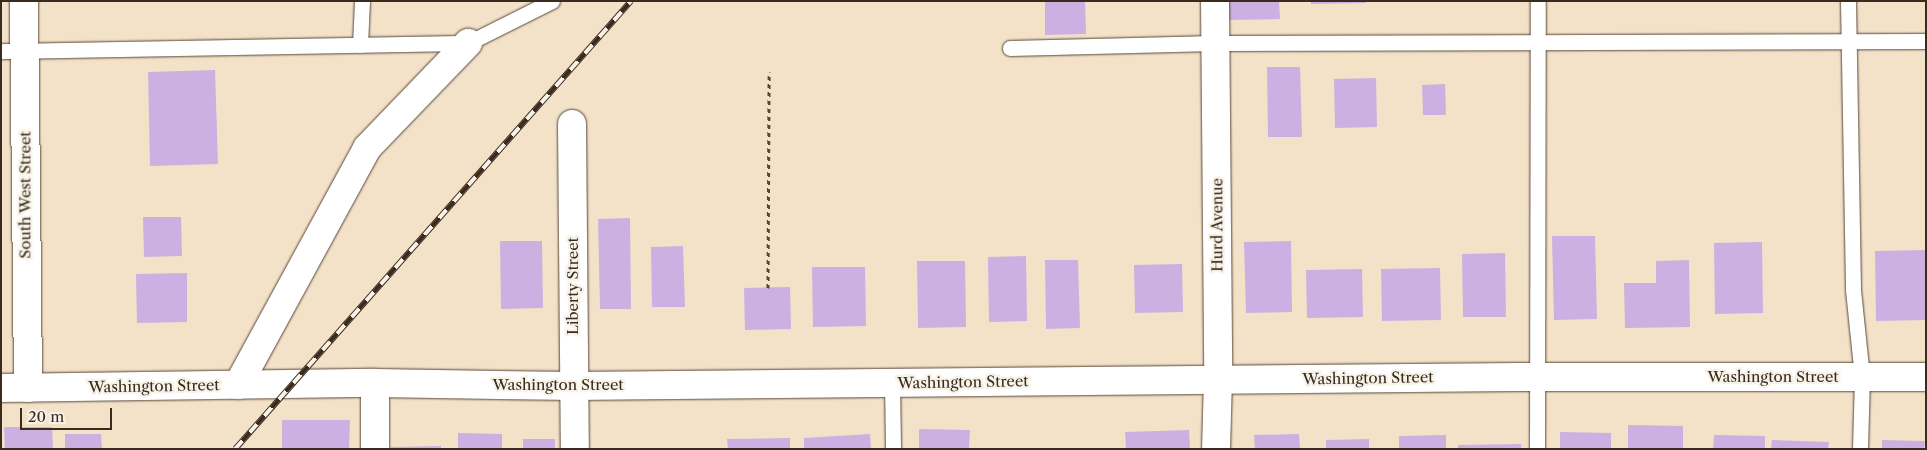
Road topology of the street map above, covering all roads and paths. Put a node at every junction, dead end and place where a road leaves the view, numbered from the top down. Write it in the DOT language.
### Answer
graph roads {
  1 [pos="24,1"];
  2 [pos="362,1"];
  3 [pos="552,1"];
  4 [pos="1215,1"];
  5 [pos="1538,1"];
  6 [pos="1848,1"];
  7 [pos="1926,41"];
  8 [pos="1538,42"];
  9 [pos="1849,42"];
  10 [pos="1215,43"];
  11 [pos="468,44"];
  12 [pos="360,45"];
  13 [pos="1010,48"];
  14 [pos="13,50"];
  15 [pos="769,72"];
  16 [pos="572,124"];
  17 [pos="768,288"];
  18 [pos="1537,377"];
  19 [pos="1862,377"];
  20 [pos="1926,377"];
  21 [pos="1218,380"];
  22 [pos="375,383"];
  23 [pos="892,383"];
  24 [pos="238,385"];
  25 [pos="573,386"];
  26 [pos="1,388"];
  27 [pos="28,388"];
  28 [pos="375,449"];
  29 [pos="575,449"];
  30 [pos="893,449"];
  31 [pos="1216,449"];
  32 [pos="1537,449"];
  33 [pos="1860,449"];
  1 -- 14 [label="street, South West Street"];
  2 -- 12 [label="lane"];
  3 -- 11 [label="lane"];
  4 -- 10 [label="street, Hurd Avenue"];
  5 -- 8 [label="lane"];
  6 -- 9 [label="lane"];
  7 -- 9 [label="lane"];
  8 -- 9 [label="lane"];
  8 -- 10 [label="lane"];
  8 -- 18 [label="lane"];
  9 -- 19 [label="lane"];
  10 -- 13 [label="lane"];
  10 -- 21 [label="street, Hurd Avenue"];
  11 -- 12 [label="lane"];
  11 -- 24 [label="street"];
  12 -- 14 [label="lane"];
  14 -- 27 [label="street, South West Street"];
  15 -- 17 [label="path"];
  16 -- 25 [label="street, Liberty Street"];
  18 -- 19 [label="street, Washington Street"];
  18 -- 21 [label="street, Washington Street"];
  18 -- 32 [label="lane"];
  19 -- 20 [label="street, Washington Street"];
  19 -- 33 [label="lane"];
  21 -- 23 [label="street, Washington Street"];
  21 -- 31 [label="street, Hurd Avenue"];
  22 -- 24 [label="street, Washington Street"];
  22 -- 25 [label="street, Washington Street"];
  22 -- 28 [label="street"];
  23 -- 25 [label="street, Washington Street"];
  23 -- 30 [label="lane"];
  24 -- 27 [label="street, Washington Street"];
  25 -- 29 [label="street, Liberty Street"];
  26 -- 27 [label="street, Washington Street"];
}
